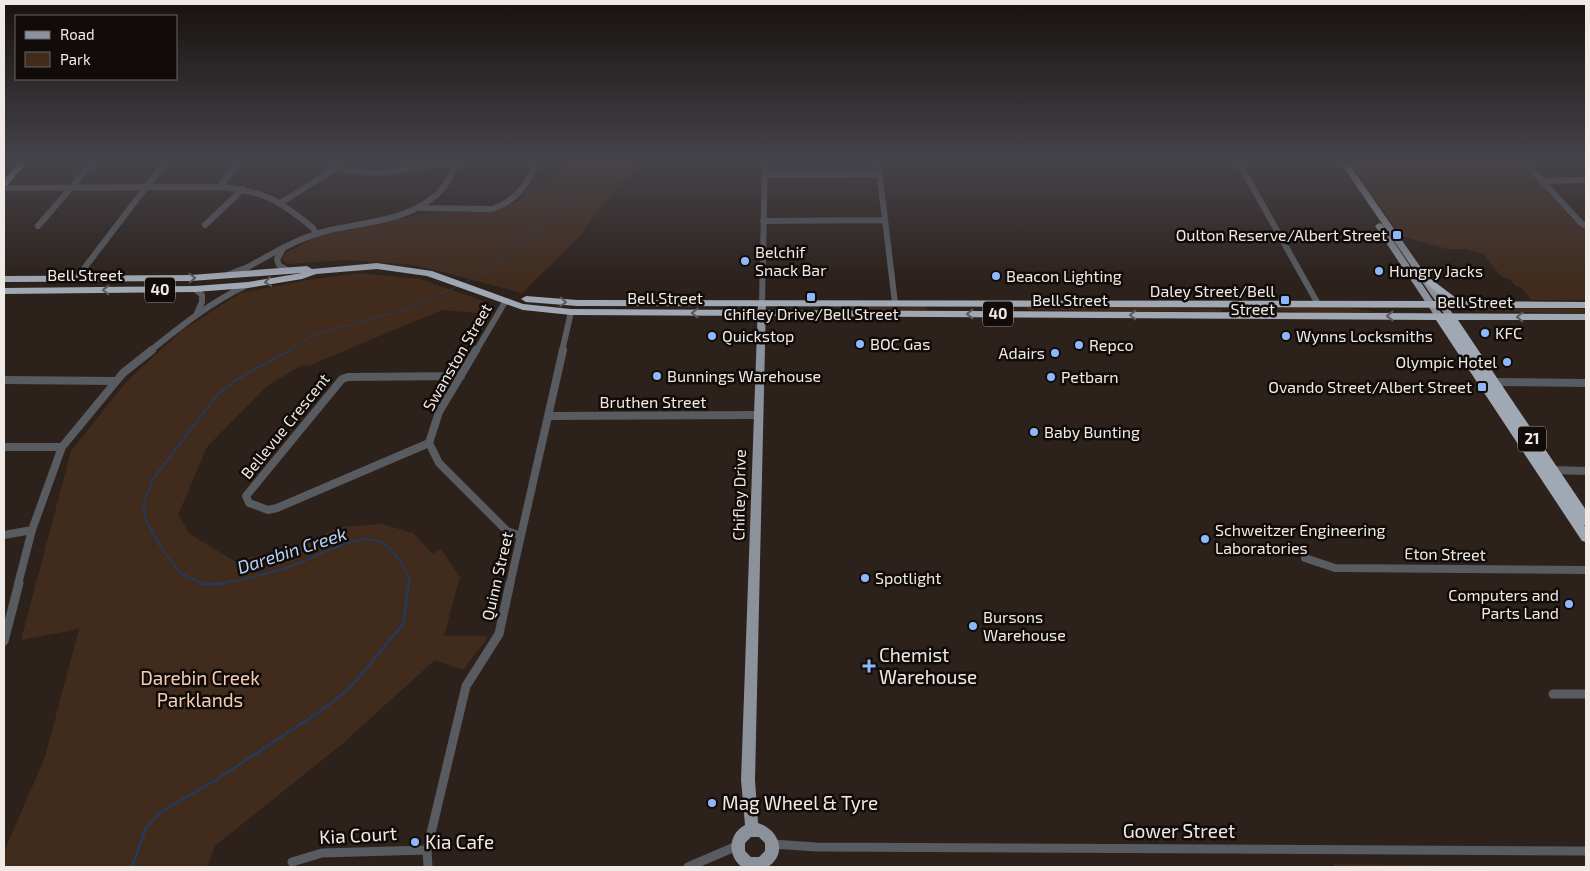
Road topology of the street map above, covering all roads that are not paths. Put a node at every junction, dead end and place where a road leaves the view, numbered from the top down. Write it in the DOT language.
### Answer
graph roads {
  1 [pos="59,202"];
  2 [pos="135,202"];
  3 [pos="230,202"];
  4 [pos="282,202"];
  5 [pos="428,202"];
  6 [pos="512,202"];
  7 [pos="764,202"];
  8 [pos="883,202"];
  9 [pos="1261,202"];
  10 [pos="1365,202"];
  11 [pos="1367,202"];
  12 [pos="1561,202"];
  13 [pos="418,208"];
  14 [pos="1376,216"];
  15 [pos="885,220"];
  16 [pos="764,221"];
  17 [pos="205,225"];
  18 [pos="38,226"];
  19 [pos="1586,226"];
  20 [pos="316,233"];
  21 [pos="283,248"];
  22 [pos="1405,258"];
  23 [pos="287,270"];
  24 [pos="315,271"];
  25 [pos="1420,273"];
  26 [pos="222,277"];
  27 [pos="153,278"];
  28 [pos="4,279"];
  29 [pos="76,279"];
  30 [pos="248,285"];
  31 [pos="195,289"];
  32 [pos="144,290"];
  33 [pos="4,291"];
  34 [pos="501,299"];
  35 [pos="895,303"];
  36 [pos="936,303"];
  37 [pos="1018,303"];
  38 [pos="1228,303"];
  39 [pos="1318,304"];
  40 [pos="1442,304"];
  41 [pos="1458,304"];
  42 [pos="1431,305"];
  43 [pos="1522,305"];
  44 [pos="1586,305"];
  45 [pos="762,308"];
  46 [pos="572,312"];
  47 [pos="196,314"];
  48 [pos="938,314"];
  49 [pos="1021,314"];
  50 [pos="1234,315"];
  51 [pos="1445,316"];
  52 [pos="1555,317"];
  53 [pos="1586,317"];
  54 [pos="1479,369"];
  55 [pos="461,376"];
  56 [pos="4,380"];
  57 [pos="115,381"];
  58 [pos="1493,382"];
  59 [pos="1586,383"];
  60 [pos="758,415"];
  61 [pos="548,416"];
  62 [pos="429,443"];
  63 [pos="4,447"];
  64 [pos="62,447"];
  65 [pos="1547,470"];
  66 [pos="1586,471"];
  67 [pos="1586,520"];
  68 [pos="32,530"];
  69 [pos="4,535"];
  70 [pos="521,536"];
  71 [pos="1586,537"];
  72 [pos="1305,558"];
  73 [pos="1586,570"];
  74 [pos="4,640"];
  75 [pos="1553,694"];
  76 [pos="1586,694"];
  77 [pos="752,829"];
  78 [pos="772,844"];
  79 [pos="738,846"];
  80 [pos="427,850"];
  81 [pos="1586,851"];
  82 [pos="292,862"];
  83 [pos="755,866"];
  84 [pos="428,867"];
  85 [pos="688,867"];
  1 -- 18 [label="street"];
  2 -- 29 [label="street"];
  3 -- 17 [label="street"];
  4 -- 20 [label="street"];
  5 -- 13 [label="street"];
  6 -- 13 [label="street"];
  7 -- 16 [label="street, Chifley Drive"];
  8 -- 15 [label="street"];
  9 -- 39 [label="street"];
  10 -- 14 [label="main road, 21"];
  11 -- 14 [label="main road, 21"];
  12 -- 19 [label="street"];
  13 -- 20 [label="street"];
  14 -- 22 [label="main road, 21"];
  15 -- 16 [label="street"];
  15 -- 35 [label="street"];
  16 -- 45 [label="street, Chifley Drive"];
  20 -- 21 [label="street"];
  21 -- 23 [label="street"];
  21 -- 26 [label="street"];
  22 -- 25 [label="main road, 21"];
  22 -- 42 [label="main road, 21"];
  23 -- 24 [label="highway, Bell Street / 40"];
  23 -- 26 [label="highway, Bell Street / 40"];
  24 -- 30 [label="highway, Bell Street / 40, one-way"];
  24 -- 34 [label="highway, Bell Street / 40"];
  25 -- 40 [label="main road, 21"];
  25 -- 41 [label="highway"];
  27 -- 26 [label="highway, Bell Street / 40, one-way"];
  27 -- 29 [label="highway, Bell Street / 40"];
  27 -- 32 [label="highway"];
  28 -- 29 [label="highway, Bell Street / 40"];
  30 -- 31 [label="highway, Bell Street / 40"];
  30 -- 47 [label="street"];
  31 -- 32 [label="highway, Bell Street / 40"];
  31 -- 47 [label="street"];
  32 -- 33 [label="highway, Bell Street / 40, one-way"];
  34 -- 45 [label="highway, Bell Street / 40, one-way"];
  34 -- 46 [label="highway, Bell Street / 40"];
  34 -- 55 [label="street, Swanston Street"];
  35 -- 36 [label="highway, Bell Street / 40"];
  35 -- 45 [label="highway, Bell Street / 40"];
  36 -- 37 [label="highway, Bell Street / 40"];
  36 -- 48 [label="highway"];
  37 -- 38 [label="highway, Bell Street / 40"];
  37 -- 49 [label="highway"];
  38 -- 39 [label="highway, Bell Street / 40"];
  38 -- 50 [label="highway"];
  39 -- 42 [label="highway, Bell Street / 40"];
  40 -- 41 [label="highway, Bell Street / 40"];
  40 -- 42 [label="highway, Bell Street / 40"];
  40 -- 51 [label="main road, 21"];
  41 -- 43 [label="highway, Bell Street / 40"];
  42 -- 51 [label="main road, 21"];
  43 -- 44 [label="highway, Bell Street / 40"];
  43 -- 52 [label="highway"];
  45 -- 46 [label="highway, Bell Street / 40, one-way"];
  45 -- 48 [label="highway, Bell Street / 40"];
  45 -- 60 [label="main road, Chifley Drive"];
  46 -- 61 [label="street, Quinn Street"];
  47 -- 57 [label="street"];
  49 -- 48 [label="highway, Bell Street / 40, one-way"];
  50 -- 49 [label="highway, Bell Street / 40, one-way"];
  51 -- 50 [label="highway, Bell Street / 40, one-way"];
  52 -- 51 [label="highway, Bell Street / 40, one-way"];
  51 -- 54 [label="highway, 21"];
  52 -- 53 [label="highway, Bell Street / 40"];
  54 -- 58 [label="highway, 21"];
  54 -- 65 [label="highway, 21"];
  55 -- 62 [label="street, Swanston Street"];
  55 -- 62 [label="street, Bellevue Crescent"];
  56 -- 57 [label="street"];
  57 -- 64 [label="street"];
  58 -- 59 [label="street"];
  58 -- 65 [label="highway, 21"];
  60 -- 61 [label="street, Bruthen Street"];
  60 -- 77 [label="main road, Chifley Drive"];
  61 -- 70 [label="street, Quinn Street"];
  62 -- 70 [label="street"];
  63 -- 64 [label="street"];
  64 -- 68 [label="street"];
  65 -- 66 [label="street"];
  65 -- 67 [label="highway, 21"];
  65 -- 71 [label="highway, 21"];
  68 -- 69 [label="street"];
  68 -- 74 [label="street"];
  70 -- 80 [label="street, Quinn Street"];
  72 -- 73 [label="street, Eton Street"];
  75 -- 76 [label="street"];
  77 -- 78 [label="main road"];
  77 -- 79 [label="main road"];
  78 -- 81 [label="street, Gower Street"];
  78 -- 83 [label="main road"];
  79 -- 83 [label="main road"];
  79 -- 85 [label="street"];
  80 -- 82 [label="street, Kia Court"];
  80 -- 84 [label="street, Quinn Street"];
}
